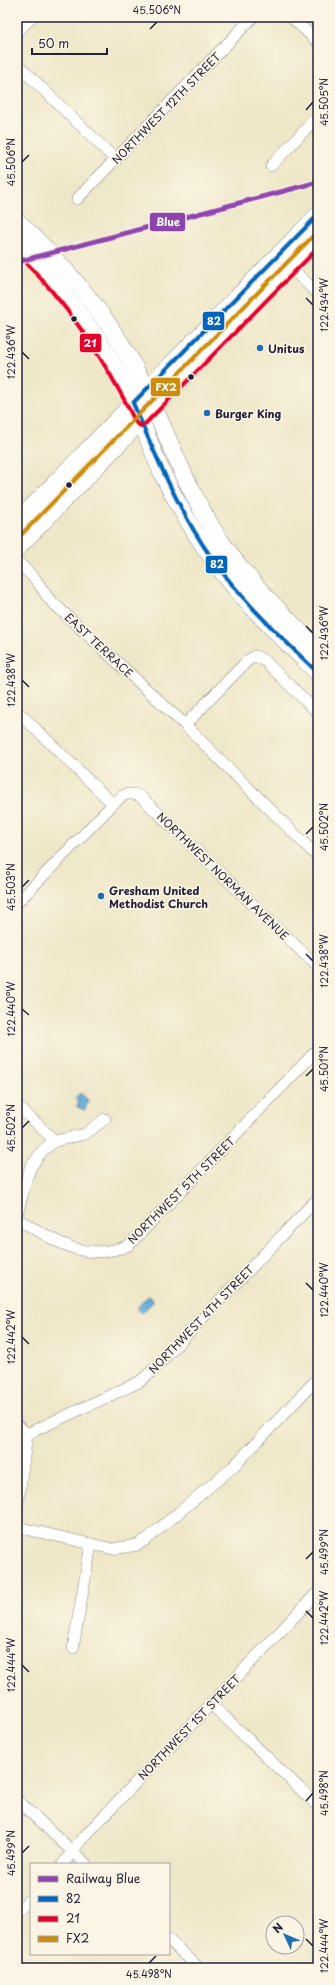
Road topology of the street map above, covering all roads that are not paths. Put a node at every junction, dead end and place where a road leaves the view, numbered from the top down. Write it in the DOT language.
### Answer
graph roads {
  1 [pos="32,17"];
  2 [pos="253,17"];
  3 [pos="291,17"];
  4 [pos="17,32"];
  5 [pos="318,42"];
  6 [pos="17,64"];
  7 [pos="318,116"];
  8 [pos="116,160"];
  9 [pos="271,166"];
  10 [pos="77,199"];
  11 [pos="318,215"];
  12 [pos="17,221"];
  13 [pos="318,238"];
  14 [pos="17,244"];
  15 [pos="285,261"];
  16 [pos="318,294"];
  17 [pos="146,390"];
  18 [pos="133,403"];
  19 [pos="154,407"];
  20 [pos="141,420"];
  21 [pos="20,513"];
  22 [pos="17,548"];
  23 [pos="17,561"];
  24 [pos="318,650"];
  25 [pos="318,674"];
  26 [pos="17,711"];
  27 [pos="318,713"];
  28 [pos="184,725"];
  29 [pos="113,804"];
  30 [pos="318,857"];
  31 [pos="17,903"];
  32 [pos="318,967"];
  33 [pos="318,1049"];
  34 [pos="17,1105"];
  35 [pos="105,1119"];
  36 [pos="55,1142"];
  37 [pos="318,1198"];
  38 [pos="17,1214"];
  39 [pos="17,1220"];
  40 [pos="318,1378"];
  41 [pos="17,1425"];
  42 [pos="26,1434"];
  43 [pos="17,1510"];
  44 [pos="17,1527"];
  45 [pos="91,1544"];
  46 [pos="318,1592"];
  47 [pos="73,1648"];
  48 [pos="211,1704"];
  49 [pos="17,1800"];
  50 [pos="318,1806"];
  51 [pos="72,1850"];
  52 [pos="64,1863"];
  53 [pos="85,1863"];
  54 [pos="30,1899"];
  55 [pos="17,1912"];
  56 [pos="170,1941"];
  57 [pos="199,1968"];
  1 -- 4 [label="street"];
  2 -- 8 [label="street, NORTHWEST 12TH STREET"];
  3 -- 5 [label="street"];
  6 -- 8 [label="street"];
  7 -- 9 [label="street"];
  8 -- 10 [label="street, NORTHWEST 12TH STREET"];
  11 -- 15 [label="main road"];
  12 -- 17 [label="main road"];
  13 -- 15 [label="main road"];
  14 -- 18 [label="main road"];
  15 -- 16 [label="street"];
  15 -- 17 [label="main road"];
  15 -- 19 [label="main road"];
  17 -- 18 [label="main road"];
  17 -- 19 [label="main road"];
  18 -- 20 [label="main road"];
  18 -- 21 [label="main road"];
  19 -- 20 [label="main road"];
  19 -- 24 [label="main road"];
  20 -- 22 [label="main road"];
  20 -- 25 [label="main road"];
  23 -- 28 [label="street, EAST TERRACE"];
  26 -- 29 [label="street"];
  27 -- 28 [label="street"];
  28 -- 30 [label="street, EAST TERRACE"];
  29 -- 31 [label="street"];
  29 -- 32 [label="street, NORTHWEST NORMAN AVENUE"];
  33 -- 39 [label="street, NORTHWEST 5TH STREET"];
  34 -- 36 [label="street"];
  35 -- 36 [label="street"];
  36 -- 38 [label="street"];
  37 -- 42 [label="street, NORTHWEST 4TH STREET"];
  40 -- 45 [label="street"];
  41 -- 42 [label="street"];
  42 -- 43 [label="street"];
  44 -- 45 [label="street"];
  45 -- 47 [label="street"];
  46 -- 48 [label="street, NORTHWEST 1ST STREET"];
  48 -- 50 [label="street"];
  48 -- 51 [label="street, NORTHWEST 1ST STREET"];
  49 -- 51 [label="street"];
  51 -- 52 [label="street, NORTHWEST 1ST STREET"];
  51 -- 53 [label="street"];
  54 -- 55 [label="street"];
  56 -- 57 [label="street"];
}
